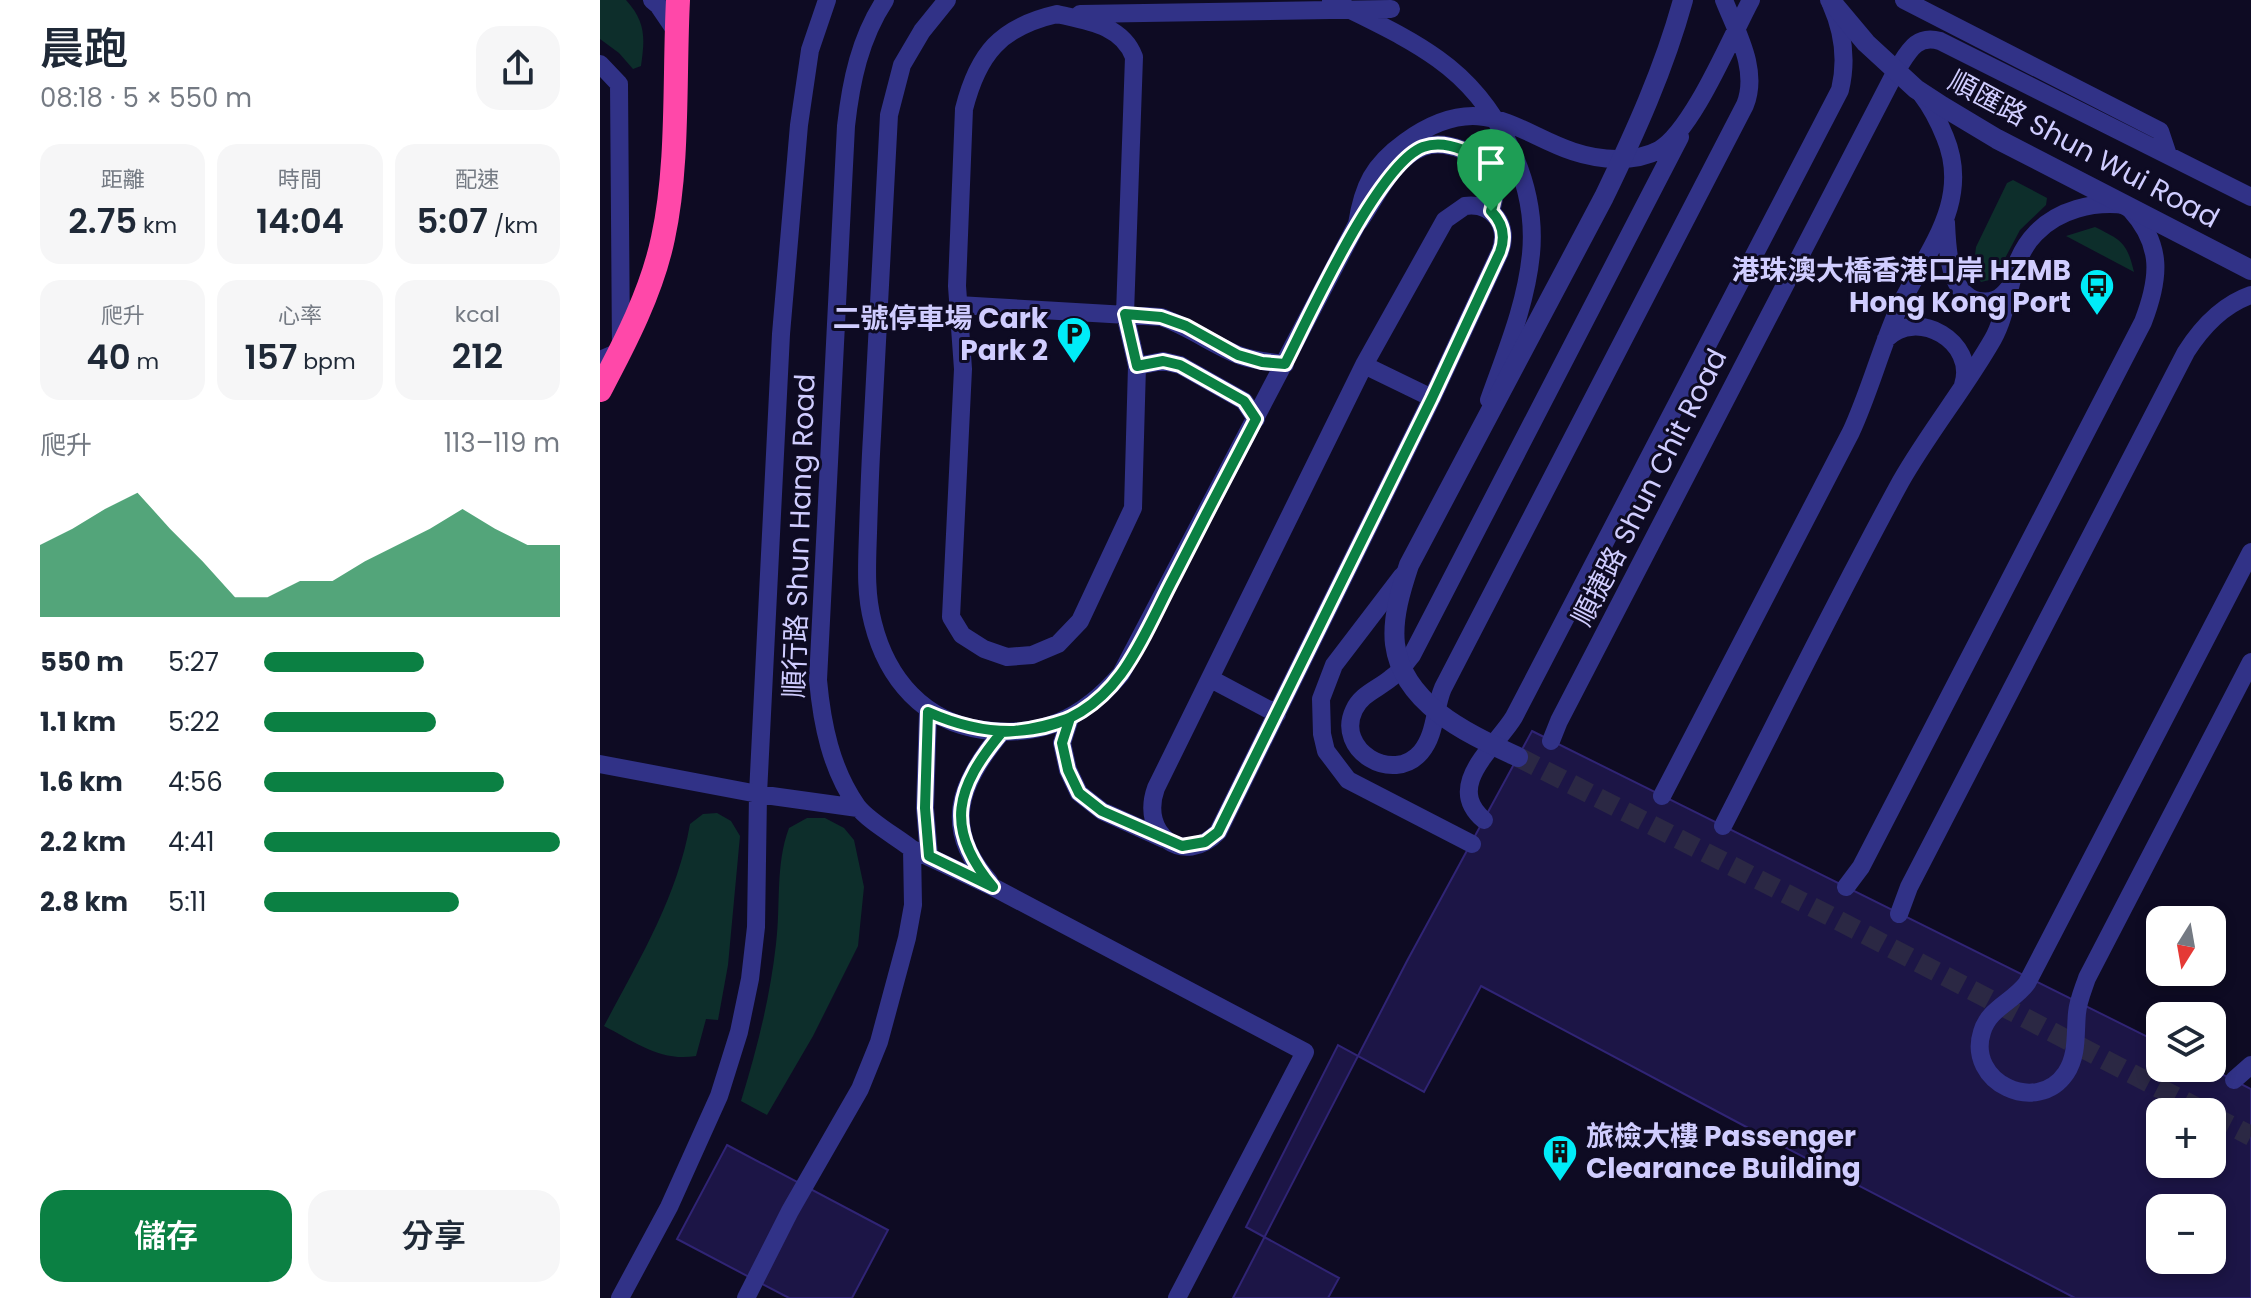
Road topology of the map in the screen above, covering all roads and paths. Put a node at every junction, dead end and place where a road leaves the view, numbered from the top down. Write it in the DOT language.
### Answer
graph roads {
  1 [pos="652,0"];
  2 [pos="678,0"];
  3 [pos="827,0"];
  4 [pos="885,0"];
  5 [pos="947,0"];
  6 [pos="1331,0"];
  7 [pos="1683,0"];
  8 [pos="1724,0"];
  9 [pos="1751,0"];
  10 [pos="1830,0"];
  11 [pos="1904,0"];
  12 [pos="1391,9"];
  13 [pos="1057,14"];
  14 [pos="1735,30"];
  15 [pos="677,33"];
  16 [pos="600,64"];
  17 [pos="1896,71"];
  18 [pos="1916,89"];
  19 [pos="1690,117"];
  20 [pos="2168,155"];
  21 [pos="2251,197"];
  22 [pos="2126,206"];
  23 [pos="1491,211"];
  24 [pos="1946,220"];
  25 [pos="1357,224"];
  26 [pos="2251,270"];
  27 [pos="2008,289"];
  28 [pos="2251,295"];
  29 [pos="958,305"];
  30 [pos="1125,314"];
  31 [pos="1886,339"];
  32 [pos="610,356"];
  33 [pos="1285,364"];
  34 [pos="1364,365"];
  35 [pos="1137,366"];
  36 [pos="600,390"];
  37 [pos="1961,390"];
  38 [pos="1432,398"];
  39 [pos="1256,419"];
  40 [pos="1470,451"];
  41 [pos="2251,552"];
  42 [pos="1409,565"];
  43 [pos="2251,662"];
  44 [pos="1211,679"];
  45 [pos="928,712"];
  46 [pos="1277,714"];
  47 [pos="1070,718"];
  48 [pos="1002,732"];
  49 [pos="1551,741"];
  50 [pos="1518,757"];
  51 [pos="600,764"];
  52 [pos="758,794"];
  53 [pos="1662,796"];
  54 [pos="858,808"];
  55 [pos="1484,820"];
  56 [pos="1723,826"];
  57 [pos="1166,840"];
  58 [pos="1472,844"];
  59 [pos="920,852"];
  60 [pos="993,887"];
  61 [pos="1846,887"];
  62 [pos="1899,914"];
  63 [pos="2251,1065"];
  64 [pos="2234,1080"];
  65 [pos="620,1298"];
  66 [pos="746,1298"];
  67 [pos="1177,1298"];
  1 -- 15 [label="lane"];
  2 -- 15 [label="highway"];
  3 -- 52 [label="lane"];
  4 -- 54 [label="lane, 順行路 Shun Hang Road"];
  5 -- 45 [label="lane"];
  6 -- 40 [label="lane"];
  7 -- 40 [label="street"];
  8 -- 14 [label="lane"];
  9 -- 14 [label="lane"];
  10 -- 17 [label="street, 順匯路 Shun Wui Road"];
  10 -- 55 [label="lane, 順捷路 Shun Chit Road"];
  11 -- 20 [label="lane, 順捷路 Shun Chit Road"];
  12 -- 13 [label="lane"];
  13 -- 29 [label="lane"];
  13 -- 30 [label="lane"];
  14 -- 19 [label="lane"];
  14 -- 19 [label="lane"];
  15 -- 32 [label="highway"];
  16 -- 32 [label="lane"];
  17 -- 18 [label="street, 順匯路 Shun Wui Road"];
  17 -- 20 [label="lane, 順捷路 Shun Chit Road"];
  17 -- 49 [label="lane, 順捷路 Shun Chit Road"];
  18 -- 22 [label="street, 順匯路 Shun Wui Road"];
  18 -- 24 [label="lane"];
  19 -- 25 [label="lane"];
  20 -- 21 [label="lane, 順捷路 Shun Chit Road"];
  22 -- 26 [label="street, 順匯路 Shun Wui Road"];
  22 -- 27 [label="lane"];
  22 -- 61 [label="lane"];
  23 -- 25 [label="lane"];
  23 -- 34 [label="lane"];
  23 -- 38 [label="lane"];
  24 -- 27 [label="lane"];
  24 -- 31 [label="lane"];
  25 -- 33 [label="lane"];
  27 -- 37 [label="lane"];
  28 -- 62 [label="lane"];
  29 -- 30 [label="lane"];
  29 -- 35 [label="lane"];
  30 -- 33 [label="lane"];
  30 -- 35 [label="lane"];
  31 -- 37 [label="lane"];
  31 -- 53 [label="lane"];
  32 -- 36 [label="highway"];
  33 -- 39 [label="lane"];
  34 -- 38 [label="lane"];
  34 -- 44 [label="lane"];
  35 -- 39 [label="lane"];
  37 -- 56 [label="lane"];
  38 -- 46 [label="lane"];
  39 -- 47 [label="lane"];
  40 -- 42 [label="street"];
  41 -- 43 [label="lane"];
  42 -- 50 [label="street"];
  42 -- 58 [label="lane"];
  44 -- 46 [label="lane"];
  44 -- 57 [label="lane"];
  45 -- 48 [label="lane"];
  45 -- 59 [label="lane"];
  46 -- 57 [label="lane"];
  47 -- 48 [label="lane"];
  47 -- 57 [label="lane"];
  48 -- 60 [label="lane"];
  51 -- 52 [label="lane"];
  52 -- 54 [label="lane"];
  52 -- 65 [label="lane"];
  54 -- 59 [label="lane, 順行路 Shun Hang Road"];
  59 -- 60 [label="lane, 順行路 Shun Hang Road"];
  59 -- 66 [label="lane"];
  60 -- 67 [label="lane, 順行路 Shun Hang Road"];
  63 -- 64 [label="lane"];
}
